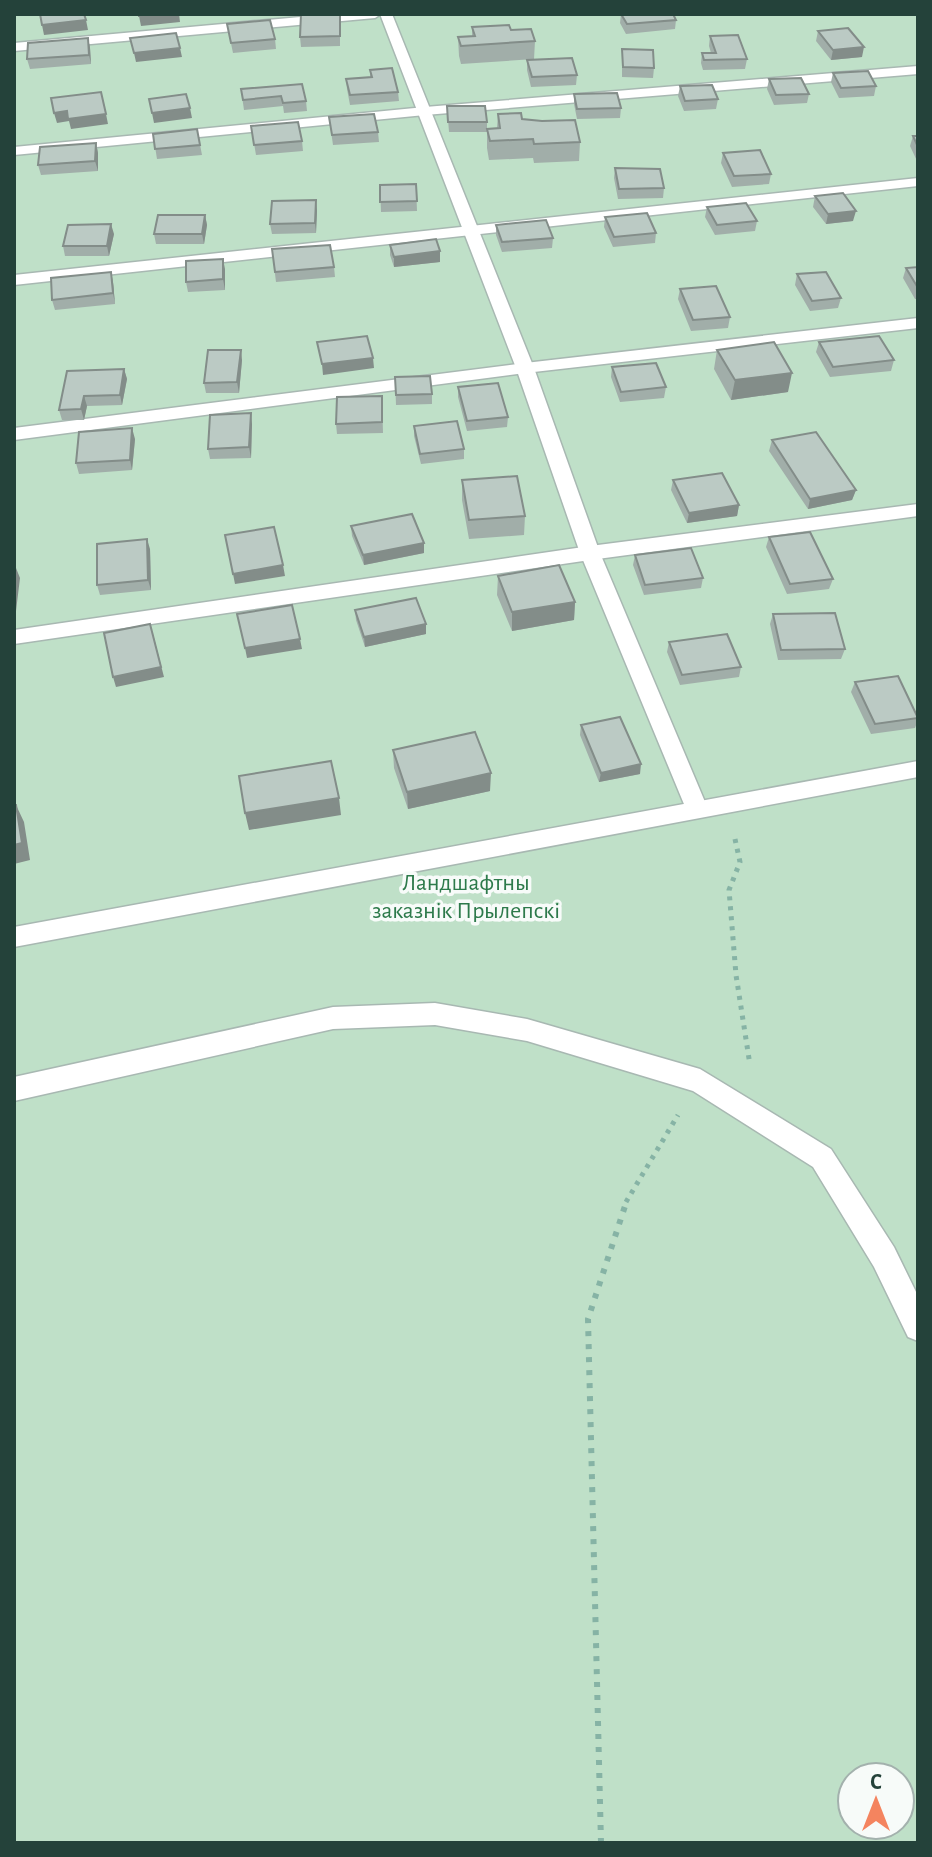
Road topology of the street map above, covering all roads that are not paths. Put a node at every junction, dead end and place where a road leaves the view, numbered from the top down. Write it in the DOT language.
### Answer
graph roads {
  1 [pos="375,14"];
  2 [pos="386,14"];
  3 [pos="14,47"];
  4 [pos="918,70"];
  5 [pos="425,111"];
  6 [pos="14,151"];
  7 [pos="918,182"];
  8 [pos="471,229"];
  9 [pos="14,280"];
  10 [pos="918,323"];
  11 [pos="525,368"];
  12 [pos="14,434"];
  13 [pos="918,510"];
  14 [pos="590,553"];
  15 [pos="14,637"];
  16 [pos="918,769"];
  17 [pos="697,809"];
  18 [pos="14,937"];
  19 [pos="14,1089"];
  20 [pos="918,1327"];
  1 -- 3 [label="street"];
  2 -- 5 [label="street"];
  4 -- 5 [label="street"];
  5 -- 6 [label="street"];
  5 -- 8 [label="street"];
  7 -- 8 [label="street"];
  8 -- 9 [label="street"];
  8 -- 11 [label="street"];
  10 -- 11 [label="street"];
  11 -- 12 [label="street"];
  11 -- 14 [label="street"];
  13 -- 14 [label="street"];
  14 -- 15 [label="street"];
  14 -- 17 [label="street"];
  16 -- 17 [label="street"];
  17 -- 18 [label="street"];
  19 -- 20 [label="street"];
}
